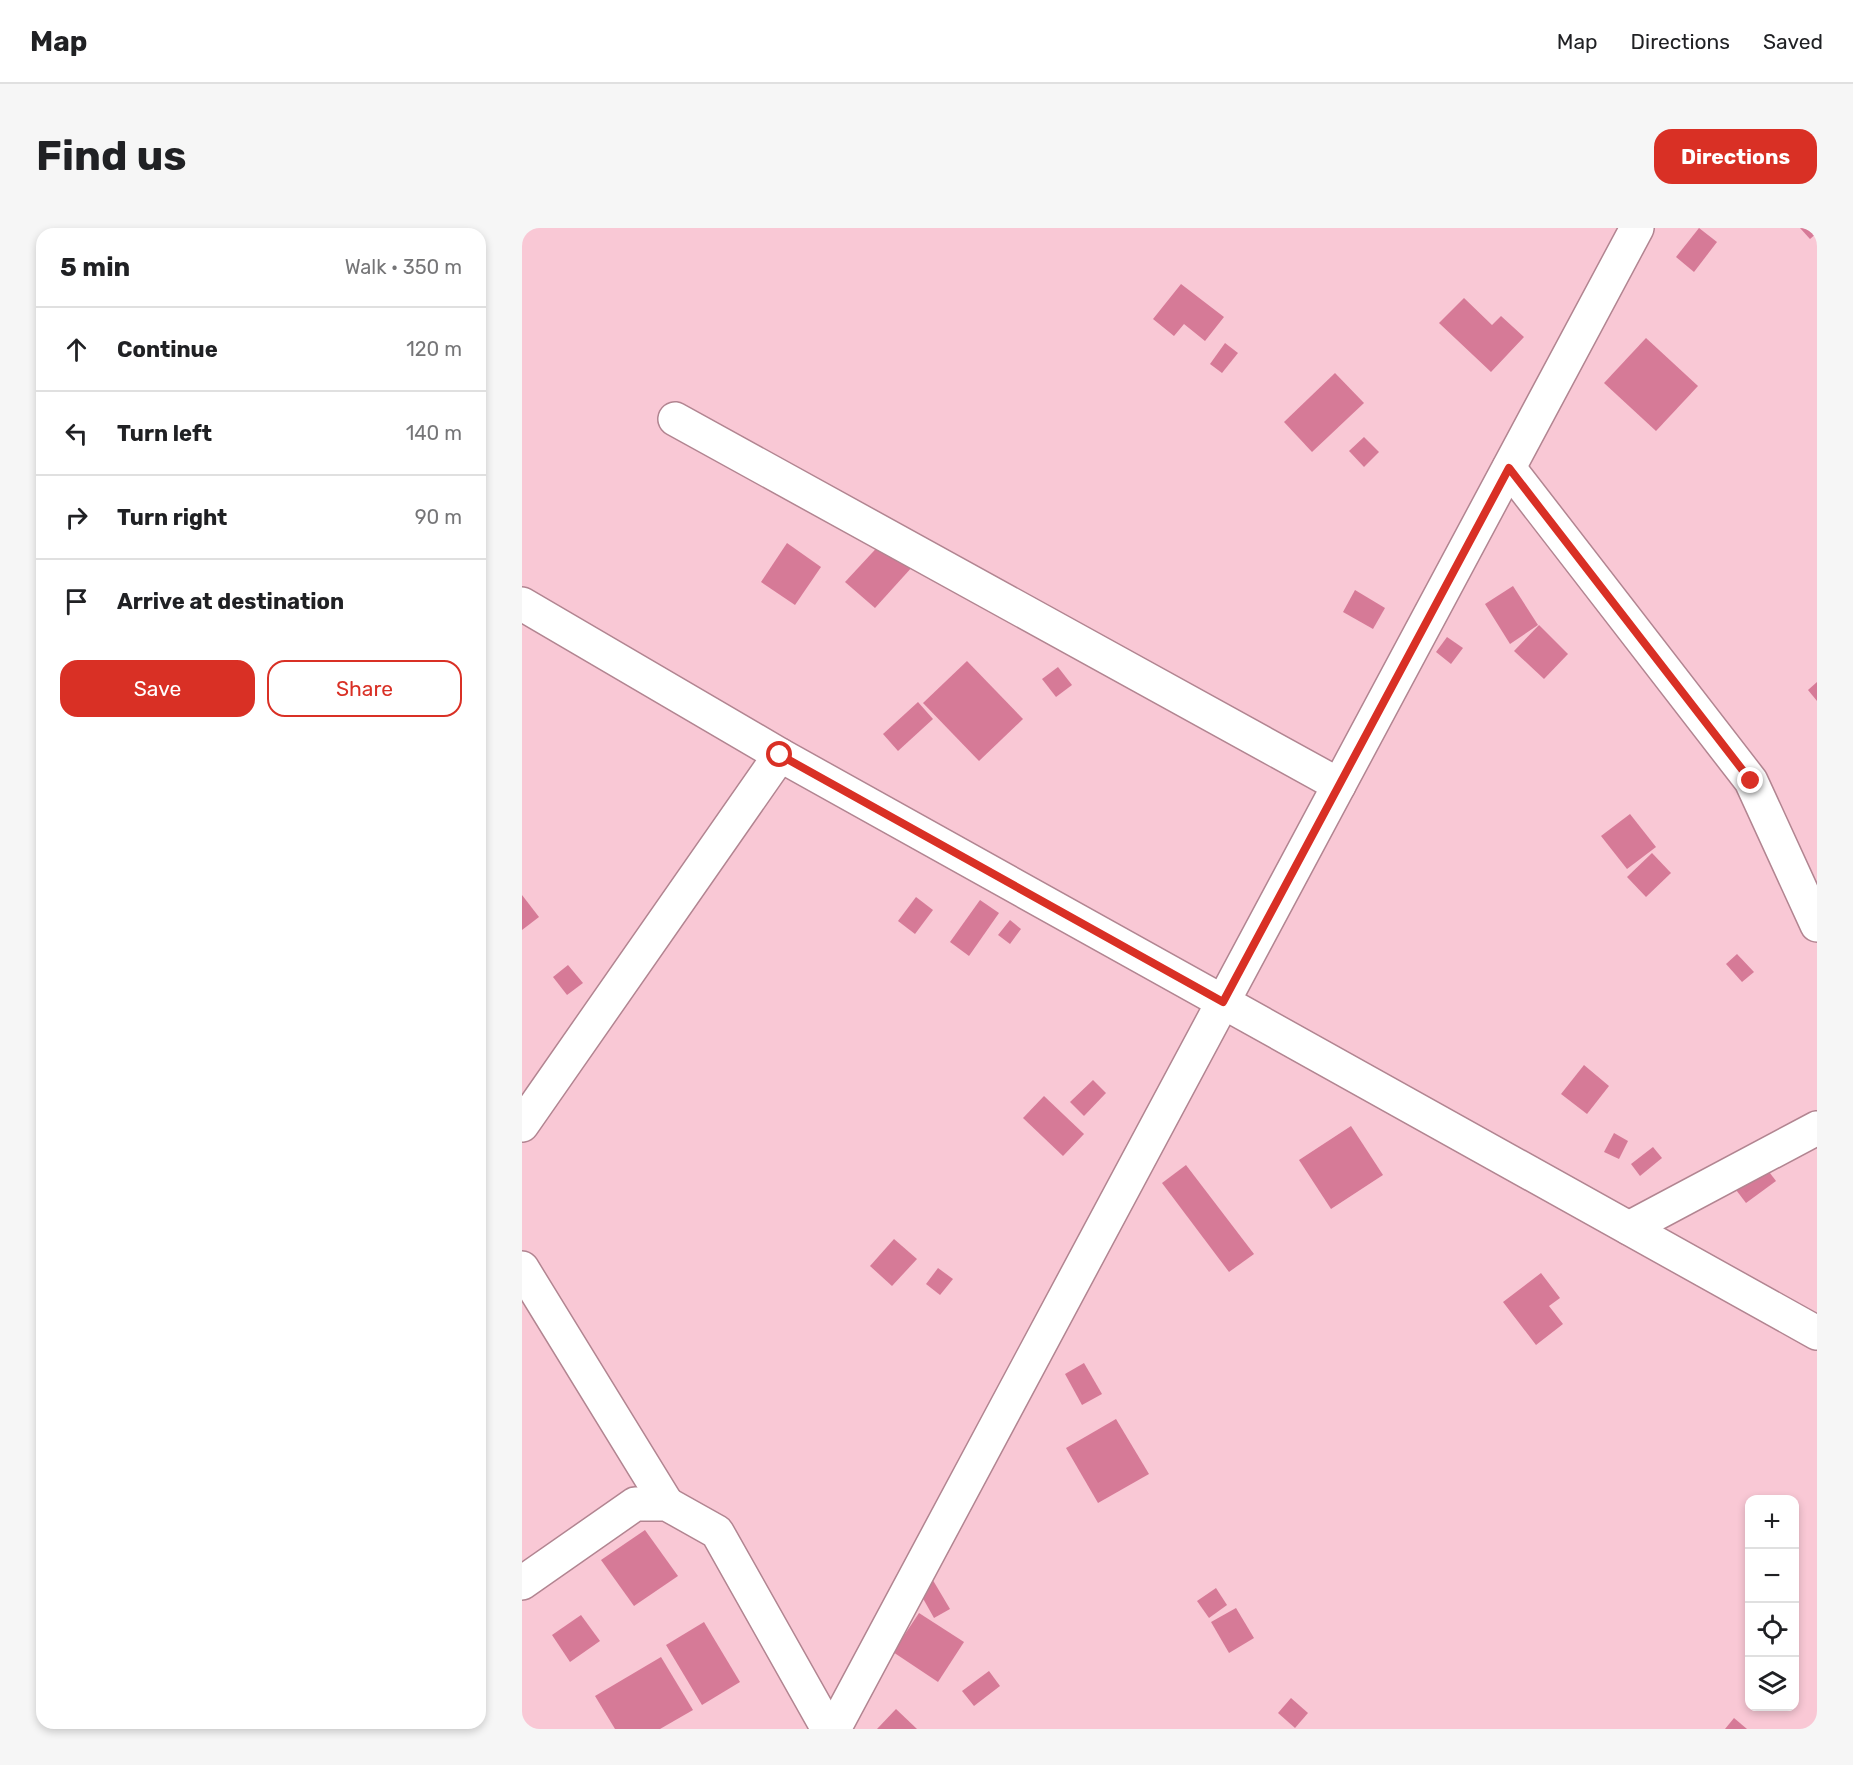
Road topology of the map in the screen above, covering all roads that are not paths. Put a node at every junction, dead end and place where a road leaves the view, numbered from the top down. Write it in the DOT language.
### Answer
graph roads {
  1 [pos="1637,228"];
  2 [pos="675,419"];
  3 [pos="1509,468"];
  4 [pos="522,604"];
  5 [pos="780,755"];
  6 [pos="1339,785"];
  7 [pos="1817,925"];
  8 [pos="1223,1002"];
  9 [pos="522,1125"];
  10 [pos="1817,1128"];
  11 [pos="1629,1228"];
  12 [pos="522,1268"];
  13 [pos="1817,1333"];
  14 [pos="667,1504"];
  15 [pos="522,1583"];
  16 [pos="828,1729"];
  17 [pos="834,1729"];
  1 -- 3 [label="street"];
  2 -- 6 [label="street"];
  3 -- 6 [label="street"];
  3 -- 7 [label="street"];
  4 -- 5 [label="street"];
  5 -- 8 [label="street"];
  5 -- 9 [label="street"];
  6 -- 8 [label="street"];
  8 -- 11 [label="street"];
  8 -- 17 [label="street"];
  10 -- 11 [label="street"];
  11 -- 13 [label="street"];
  12 -- 14 [label="street"];
  14 -- 15 [label="street"];
  14 -- 16 [label="street"];
}
